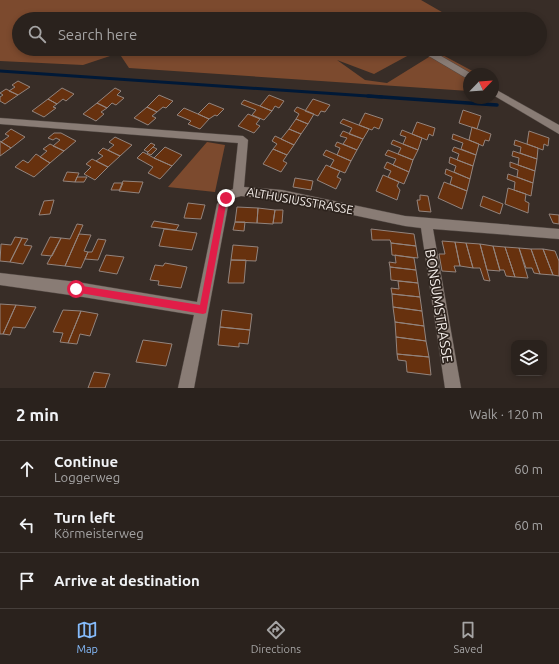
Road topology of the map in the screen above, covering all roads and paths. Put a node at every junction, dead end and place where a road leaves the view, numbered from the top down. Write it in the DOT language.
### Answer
graph roads {
  1 [pos="435,56"];
  2 [pos="463,72"];
  3 [pos="499,95"];
  4 [pos="0,121"];
  5 [pos="559,130"];
  6 [pos="238,191"];
  7 [pos="426,223"];
  8 [pos="559,234"];
  9 [pos="0,279"];
  10 [pos="203,310"];
  11 [pos="186,388"];
  12 [pos="453,388"];
  1 -- 2 [label="street"];
  3 -- 5 [label="street"];
  4 -- 6 [label="street, ALTHUSIUSSTRASSE"];
  6 -- 7 [label="street, ALTHUSIUSSTRASSE"];
  6 -- 10 [label="street"];
  7 -- 8 [label="street, ALTHUSIUSSTRASSE"];
  7 -- 12 [label="street, BONSUMSTRASSE"];
  9 -- 10 [label="street"];
  10 -- 11 [label="street"];
}
